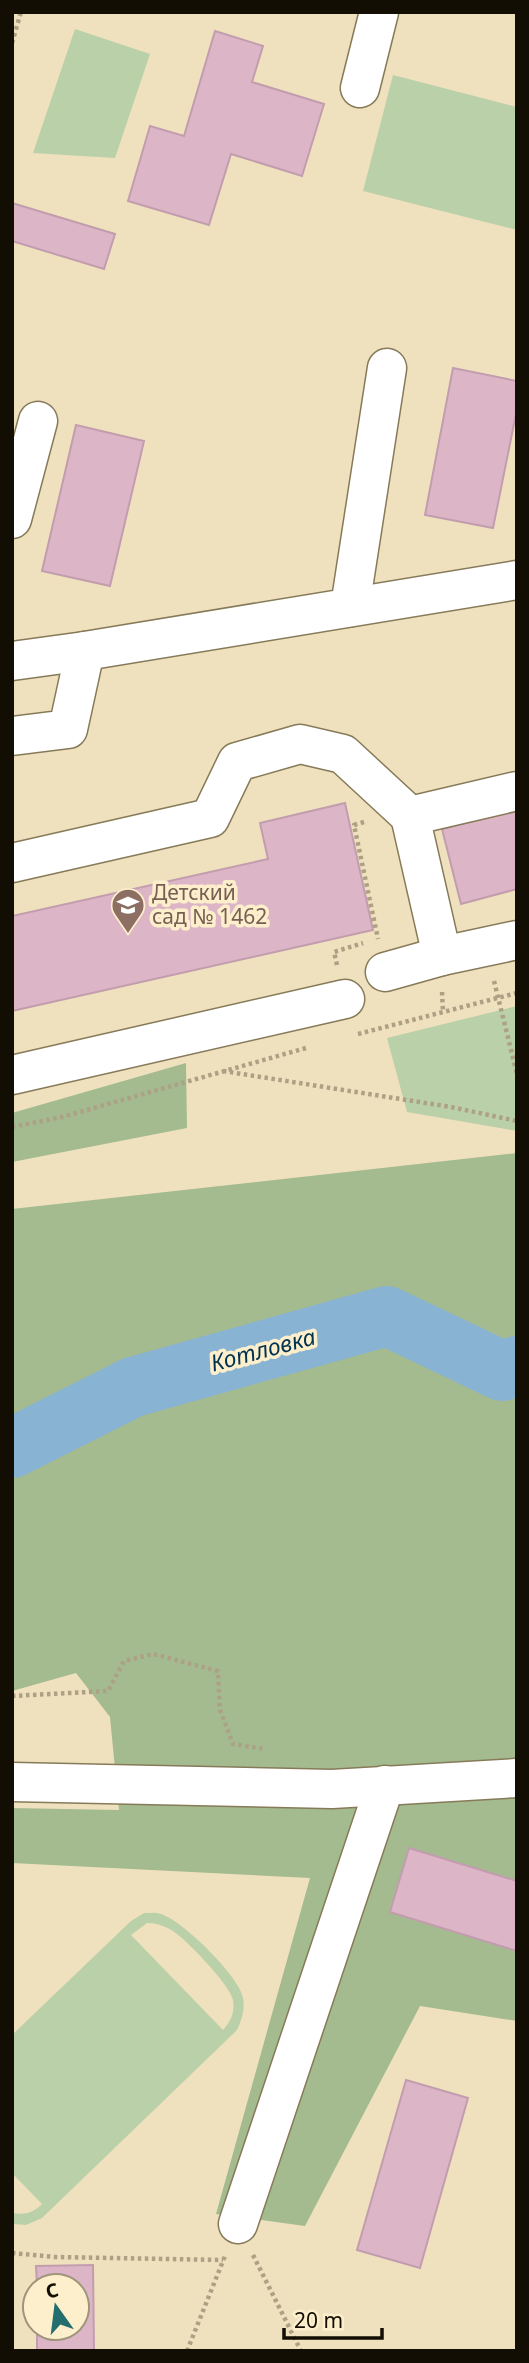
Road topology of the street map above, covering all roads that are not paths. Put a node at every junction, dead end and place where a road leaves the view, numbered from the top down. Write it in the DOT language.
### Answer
graph roads {
  1 [pos="379,12"];
  2 [pos="360,88"];
  3 [pos="387,368"];
  4 [pos="38,421"];
  5 [pos="12,519"];
  6 [pos="517,580"];
  7 [pos="350,607"];
  8 [pos="85,651"];
  9 [pos="12,661"];
  10 [pos="12,736"];
  11 [pos="517,791"];
  12 [pos="410,816"];
  13 [pos="12,863"];
  14 [pos="501,943"];
  15 [pos="442,956"];
  16 [pos="385,972"];
  17 [pos="348,1018"];
  18 [pos="12,1075"];
  19 [pos="517,1778"];
  20 [pos="12,1782"];
  21 [pos="385,1785"];
  22 [pos="237,2224"];
  1 -- 2 [label="street"];
  3 -- 7 [label="street"];
  4 -- 5 [label="street"];
  6 -- 7 [label="street"];
  7 -- 8 [label="street"];
  8 -- 9 [label="street"];
  8 -- 10 [label="street"];
  11 -- 12 [label="street"];
  12 -- 13 [label="street"];
  12 -- 15 [label="street"];
  14 -- 15 [label="street"];
  15 -- 16 [label="street"];
  17 -- 18 [label="street"];
  19 -- 21 [label="street"];
  20 -- 21 [label="street"];
  21 -- 22 [label="street"];
}
